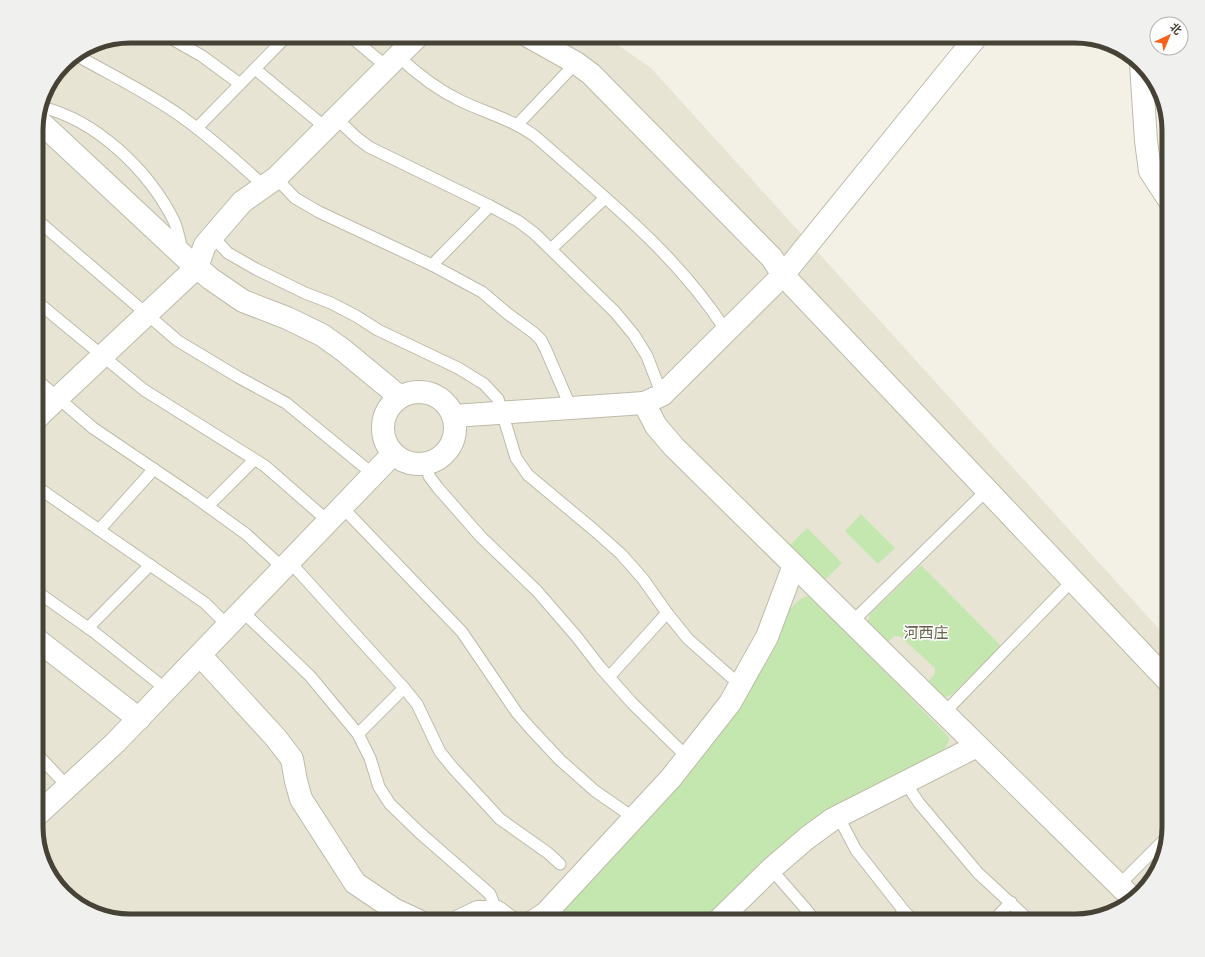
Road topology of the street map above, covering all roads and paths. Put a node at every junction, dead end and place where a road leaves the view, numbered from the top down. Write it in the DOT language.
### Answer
graph roads {
  1 [pos="179,43"];
  2 [pos="273,43"];
  3 [pos="362,43"];
  4 [pos="411,43"];
  5 [pos="540,43"];
  6 [pos="971,43"];
  7 [pos="82,58"];
  8 [pos="393,61"];
  9 [pos="576,63"];
  10 [pos="255,69"];
  11 [pos="1142,75"];
  12 [pos="240,84"];
  13 [pos="46,109"];
  14 [pos="331,123"];
  15 [pos="43,125"];
  16 [pos="517,125"];
  17 [pos="197,128"];
  18 [pos="270,182"];
  19 [pos="1162,189"];
  20 [pos="605,198"];
  21 [pos="490,206"];
  22 [pos="43,224"];
  23 [pos="212,236"];
  24 [pos="551,249"];
  25 [pos="190,261"];
  26 [pos="432,265"];
  27 [pos="783,275"];
  28 [pos="43,307"];
  29 [pos="147,314"];
  30 [pos="726,331"];
  31 [pos="102,356"];
  32 [pos="43,385"];
  33 [pos="58,397"];
  34 [pos="400,397"];
  35 [pos="653,399"];
  36 [pos="571,408"];
  37 [pos="43,412"];
  38 [pos="502,413"];
  39 [pos="453,416"];
  40 [pos="393,454"];
  41 [pos="254,460"];
  42 [pos="427,464"];
  43 [pos="154,469"];
  44 [pos="374,475"];
  45 [pos="987,490"];
  46 [pos="43,491"];
  47 [pos="208,506"];
  48 [pos="335,514"];
  49 [pos="99,530"];
  50 [pos="150,565"];
  51 [pos="286,565"];
  52 [pos="794,565"];
  53 [pos="1073,580"];
  54 [pos="43,597"];
  55 [pos="667,613"];
  56 [pos="235,619"];
  57 [pos="852,622"];
  58 [pos="88,628"];
  59 [pos="43,648"];
  60 [pos="200,655"];
  61 [pos="1162,675"];
  62 [pos="609,677"];
  63 [pos="740,685"];
  64 [pos="404,688"];
  65 [pos="167,690"];
  66 [pos="944,713"];
  67 [pos="139,719"];
  68 [pos="358,734"];
  69 [pos="977,746"];
  70 [pos="688,757"];
  71 [pos="43,760"];
  72 [pos="905,782"];
  73 [pos="68,787"];
  74 [pos="43,810"];
  75 [pos="838,816"];
  76 [pos="634,818"];
  77 [pos="1159,847"];
  78 [pos="560,864"];
  79 [pos="771,869"];
  80 [pos="1126,892"];
  81 [pos="1011,902"];
  82 [pos="904,911"];
  83 [pos="403,914"];
  84 [pos="474,914"];
  85 [pos="490,914"];
  86 [pos="502,914"];
  87 [pos="546,914"];
  88 [pos="725,914"];
  89 [pos="810,914"];
  90 [pos="901,914"];
  91 [pos="907,914"];
  92 [pos="1000,914"];
  93 [pos="1023,914"];
  1 -- 12 [label="lane"];
  2 -- 10 [label="lane"];
  3 -- 8 [label="lane"];
  4 -- 8 [label="street"];
  5 -- 9 [label="street"];
  6 -- 27 [label="street"];
  7 -- 17 [label="lane"];
  8 -- 14 [label="street"];
  8 -- 16 [label="lane"];
  9 -- 16 [label="lane"];
  9 -- 27 [label="street"];
  10 -- 12 [label="lane"];
  10 -- 14 [label="lane"];
  11 -- 19 [label="street"];
  12 -- 17 [label="lane"];
  13 -- 25 [label="lane"];
  14 -- 18 [label="street"];
  14 -- 21 [label="lane"];
  15 -- 25 [label="street"];
  16 -- 20 [label="lane"];
  17 -- 18 [label="lane"];
  18 -- 23 [label="street"];
  18 -- 26 [label="lane"];
  20 -- 24 [label="lane"];
  20 -- 30 [label="lane"];
  21 -- 24 [label="lane"];
  21 -- 26 [label="lane"];
  22 -- 29 [label="lane"];
  23 -- 25 [label="street"];
  23 -- 38 [label="lane"];
  24 -- 35 [label="lane"];
  25 -- 29 [label="street"];
  25 -- 34 [label="street"];
  26 -- 36 [label="lane"];
  27 -- 30 [label="street"];
  27 -- 45 [label="street"];
  28 -- 31 [label="lane"];
  29 -- 31 [label="street"];
  29 -- 44 [label="lane"];
  30 -- 35 [label="street"];
  31 -- 33 [label="street"];
  31 -- 41 [label="lane"];
  32 -- 33 [label="lane"];
  33 -- 37 [label="street"];
  33 -- 43 [label="lane"];
  34 -- 39 [label="street"];
  34 -- 40 [label="street"];
  35 -- 36 [label="street"];
  35 -- 52 [label="street"];
  36 -- 38 [label="street"];
  38 -- 39 [label="street"];
  38 -- 55 [label="lane"];
  39 -- 42 [label="street"];
  40 -- 42 [label="street"];
  40 -- 44 [label="street"];
  41 -- 47 [label="lane"];
  41 -- 48 [label="lane"];
  42 -- 62 [label="lane"];
  43 -- 47 [label="lane"];
  43 -- 49 [label="lane"];
  44 -- 48 [label="street"];
  45 -- 53 [label="street"];
  45 -- 57 [label="lane"];
  46 -- 49 [label="lane"];
  47 -- 51 [label="lane"];
  48 -- 51 [label="street"];
  48 -- 76 [label="lane"];
  49 -- 50 [label="lane"];
  50 -- 56 [label="lane"];
  50 -- 58 [label="lane"];
  51 -- 56 [label="street"];
  51 -- 64 [label="lane"];
  52 -- 57 [label="street"];
  52 -- 63 [label="street"];
  53 -- 61 [label="street"];
  53 -- 66 [label="lane"];
  54 -- 58 [label="lane"];
  55 -- 62 [label="lane"];
  55 -- 63 [label="lane"];
  56 -- 60 [label="street"];
  56 -- 68 [label="lane"];
  57 -- 66 [label="street"];
  58 -- 65 [label="lane"];
  59 -- 67 [label="street"];
  60 -- 65 [label="street"];
  60 -- 83 [label="street"];
  62 -- 70 [label="lane"];
  63 -- 70 [label="street"];
  64 -- 68 [label="lane"];
  64 -- 78 [label="lane"];
  65 -- 67 [label="street"];
  66 -- 69 [label="street"];
  67 -- 73 [label="street"];
  68 -- 86 [label="lane"];
  69 -- 72 [label="street"];
  69 -- 80 [label="street"];
  70 -- 76 [label="street"];
  71 -- 73 [label="lane"];
  72 -- 75 [label="street"];
  72 -- 81 [label="lane"];
  73 -- 74 [label="street"];
  75 -- 79 [label="street"];
  75 -- 82 [label="lane"];
  76 -- 87 [label="street"];
  77 -- 80 [label="lane"];
  79 -- 88 [label="street"];
  79 -- 89 [label="lane"];
  81 -- 92 [label="lane"];
  81 -- 93 [label="lane"];
  82 -- 90 [label="lane"];
  82 -- 91 [label="lane"];
  84 -- 85 [label="street"];
}
